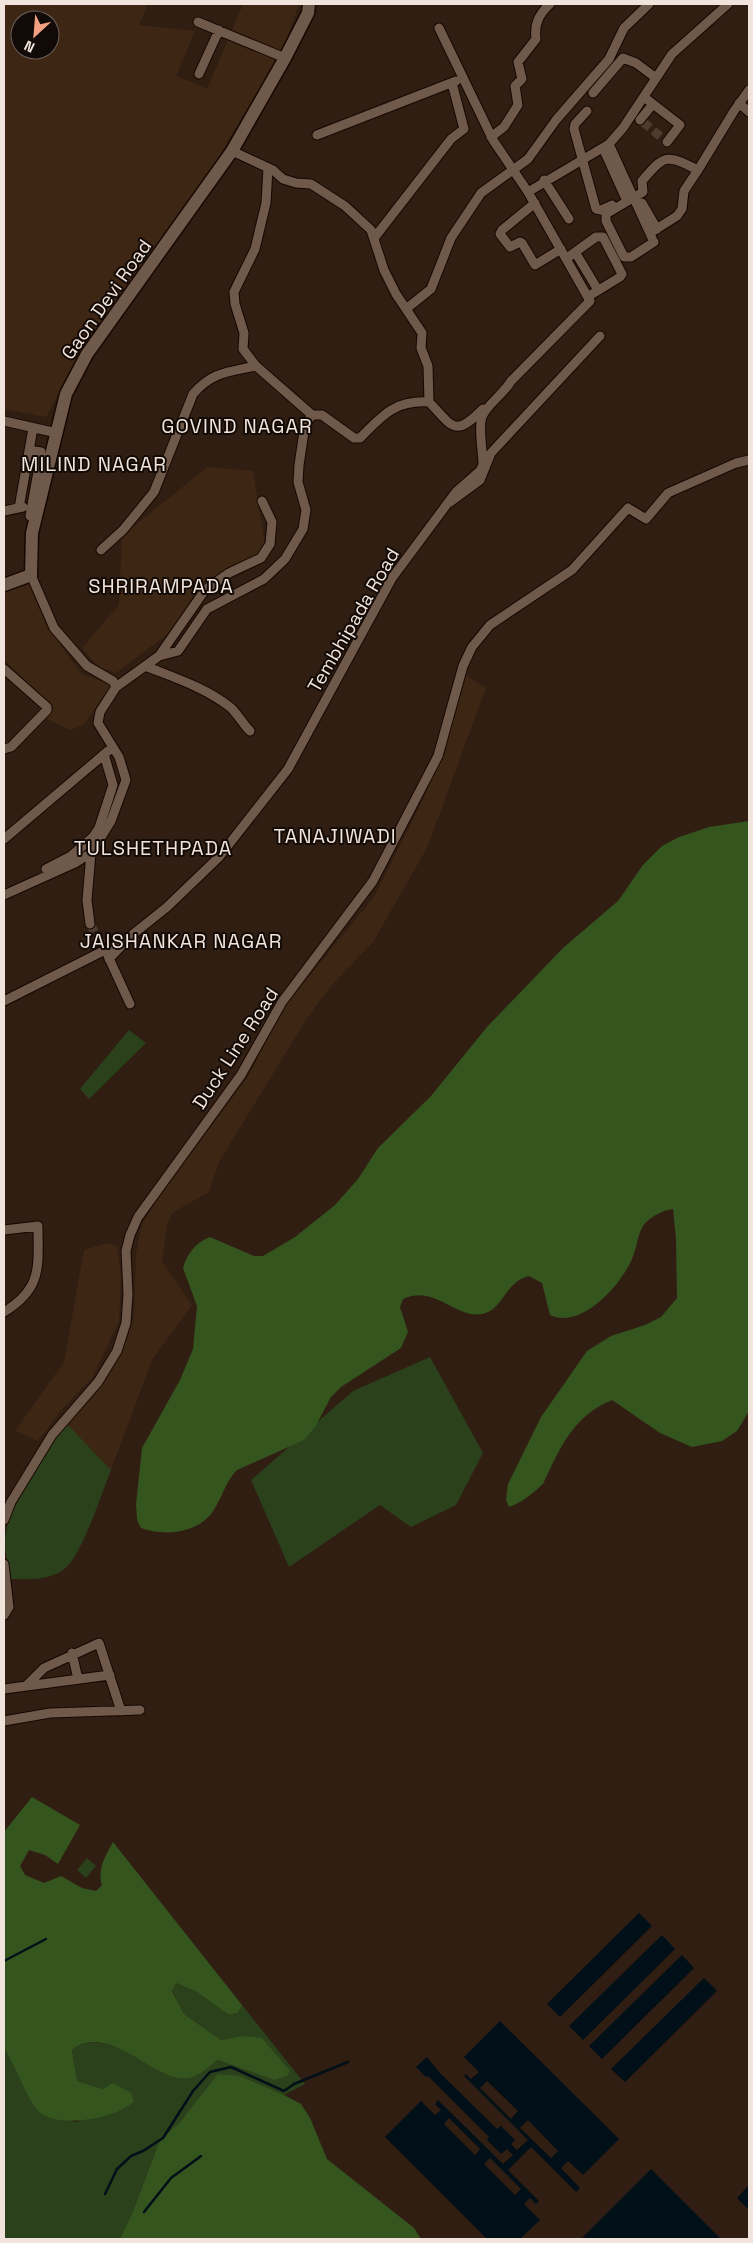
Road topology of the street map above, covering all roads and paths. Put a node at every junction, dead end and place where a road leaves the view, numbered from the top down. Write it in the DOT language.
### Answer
graph roads {
  1 [pos="309,4"];
  2 [pos="550,4"];
  3 [pos="648,4"];
  4 [pos="728,4"];
  5 [pos="198,22"];
  6 [pos="439,28"];
  7 [pos="219,30"];
  8 [pos="285,58"];
  9 [pos="199,74"];
  10 [pos="463,78"];
  11 [pos="656,78"];
  12 [pos="452,83"];
  13 [pos="749,90"];
  14 [pos="593,93"];
  15 [pos="644,97"];
  16 [pos="739,103"];
  17 [pos="653,104"];
  18 [pos="584,111"];
  19 [pos="749,112"];
  20 [pos="632,114"];
  21 [pos="317,135"];
  22 [pos="491,137"];
  23 [pos="667,142"];
  24 [pos="606,146"];
  25 [pos="232,152"];
  26 [pos="583,158"];
  27 [pos="268,168"];
  28 [pos="513,170"];
  29 [pos="698,170"];
  30 [pos="544,180"];
  31 [pos="528,192"];
  32 [pos="632,197"];
  33 [pos="535,203"];
  34 [pos="569,219"];
  35 [pos="375,237"];
  36 [pos="655,238"];
  37 [pos="561,249"];
  38 [pos="575,252"];
  39 [pos="567,258"];
  40 [pos="598,290"];
  41 [pos="589,296"];
  42 [pos="406,309"];
  43 [pos="600,336"];
  44 [pos="256,366"];
  45 [pos="511,381"];
  46 [pos="429,402"];
  47 [pos="312,414"];
  48 [pos="4,421"];
  49 [pos="33,428"];
  50 [pos="57,433"];
  51 [pos="29,450"];
  52 [pos="749,460"];
  53 [pos="262,501"];
  54 [pos="448,502"];
  55 [pos="36,504"];
  56 [pos="19,508"];
  57 [pos="4,511"];
  58 [pos="30,516"];
  59 [pos="101,550"];
  60 [pos="31,575"];
  61 [pos="4,585"];
  62 [pos="159,656"];
  63 [pos="146,666"];
  64 [pos="4,669"];
  65 [pos="116,687"];
  66 [pos="250,731"];
  67 [pos="111,747"];
  68 [pos="4,749"];
  69 [pos="104,754"];
  70 [pos="4,839"];
  71 [pos="91,853"];
  72 [pos="46,870"];
  73 [pos="4,895"];
  74 [pos="90,924"];
  75 [pos="127,939"];
  76 [pos="4,1001"];
  77 [pos="130,1004"];
  78 [pos="4,1230"];
  79 [pos="4,1312"];
  80 [pos="4,1520"];
  81 [pos="4,1564"];
  82 [pos="4,1615"];
  83 [pos="72,1653"];
  84 [pos="110,1675"];
  85 [pos="78,1679"];
  86 [pos="26,1686"];
  87 [pos="4,1689"];
  88 [pos="140,1710"];
  89 [pos="121,1711"];
  90 [pos="4,1721"];
  1 -- 8 [label="street, Gaon Devi Road"];
  2 -- 22 [label="street"];
  3 -- 28 [label="street"];
  4 -- 11 [label="street"];
  5 -- 7 [label="street"];
  6 -- 10 [label="street"];
  7 -- 8 [label="street"];
  7 -- 9 [label="street"];
  8 -- 25 [label="street, Gaon Devi Road"];
  10 -- 12 [label="street"];
  10 -- 22 [label="street"];
  11 -- 14 [label="street"];
  11 -- 15 [label="street"];
  12 -- 21 [label="street"];
  12 -- 35 [label="street"];
  13 -- 16 [label="street"];
  15 -- 17 [label="street"];
  15 -- 20 [label="street"];
  16 -- 19 [label="street"];
  16 -- 29 [label="street"];
  17 -- 20 [label="street"];
  17 -- 23 [label="street"];
  18 -- 26 [label="street"];
  20 -- 24 [label="street"];
  22 -- 28 [label="street"];
  24 -- 26 [label="street"];
  24 -- 32 [label="street"];
  25 -- 27 [label="street"];
  25 -- 50 [label="street, Gaon Devi Road"];
  26 -- 30 [label="street"];
  26 -- 32 [label="street"];
  27 -- 35 [label="street"];
  27 -- 44 [label="street"];
  28 -- 31 [label="street"];
  28 -- 42 [label="street"];
  29 -- 32 [label="street"];
  29 -- 36 [label="street"];
  30 -- 31 [label="street"];
  30 -- 34 [label="street"];
  31 -- 33 [label="street"];
  32 -- 36 [label="street"];
  32 -- 36 [label="street"];
  33 -- 37 [label="street"];
  33 -- 37 [label="street"];
  35 -- 42 [label="street"];
  37 -- 39 [label="street"];
  38 -- 39 [label="street"];
  38 -- 40 [label="street"];
  38 -- 40 [label="street"];
  39 -- 41 [label="street"];
  40 -- 41 [label="street"];
  41 -- 45 [label="street, Tembhipada Road"];
  42 -- 46 [label="street"];
  43 -- 54 [label="street"];
  44 -- 47 [label="street"];
  44 -- 59 [label="street"];
  45 -- 46 [label="street"];
  45 -- 54 [label="street, Tembhipada Road"];
  46 -- 47 [label="street"];
  47 -- 62 [label="street"];
  48 -- 49 [label="street"];
  49 -- 50 [label="street"];
  49 -- 51 [label="street"];
  50 -- 55 [label="street, Gaon Devi Road"];
  51 -- 55 [label="street"];
  51 -- 56 [label="street"];
  52 -- 80 [label="street, Duck Line Road"];
  53 -- 62 [label="street"];
  54 -- 75 [label="street, Tembhipada Road"];
  55 -- 56 [label="street"];
  55 -- 58 [label="street"];
  55 -- 60 [label="street, Gaon Devi Road"];
  56 -- 57 [label="street"];
  60 -- 61 [label="street"];
  60 -- 65 [label="street, Gaon Devi Road"];
  62 -- 63 [label="street"];
  63 -- 65 [label="street"];
  63 -- 66 [label="street"];
  64 -- 68 [label="street"];
  65 -- 67 [label="street"];
  67 -- 69 [label="street"];
  67 -- 71 [label="street"];
  69 -- 70 [label="street"];
  69 -- 72 [label="street"];
  71 -- 73 [label="street"];
  71 -- 74 [label="street"];
  75 -- 76 [label="street"];
  75 -- 77 [label="street"];
  78 -- 79 [label="street"];
  81 -- 82 [label="street"];
  83 -- 84 [label="street"];
  83 -- 85 [label="street"];
  83 -- 86 [label="street"];
  84 -- 85 [label="street"];
  84 -- 89 [label="street"];
  85 -- 86 [label="street"];
  86 -- 87 [label="street"];
  88 -- 89 [label="street"];
  89 -- 90 [label="street"];
}
